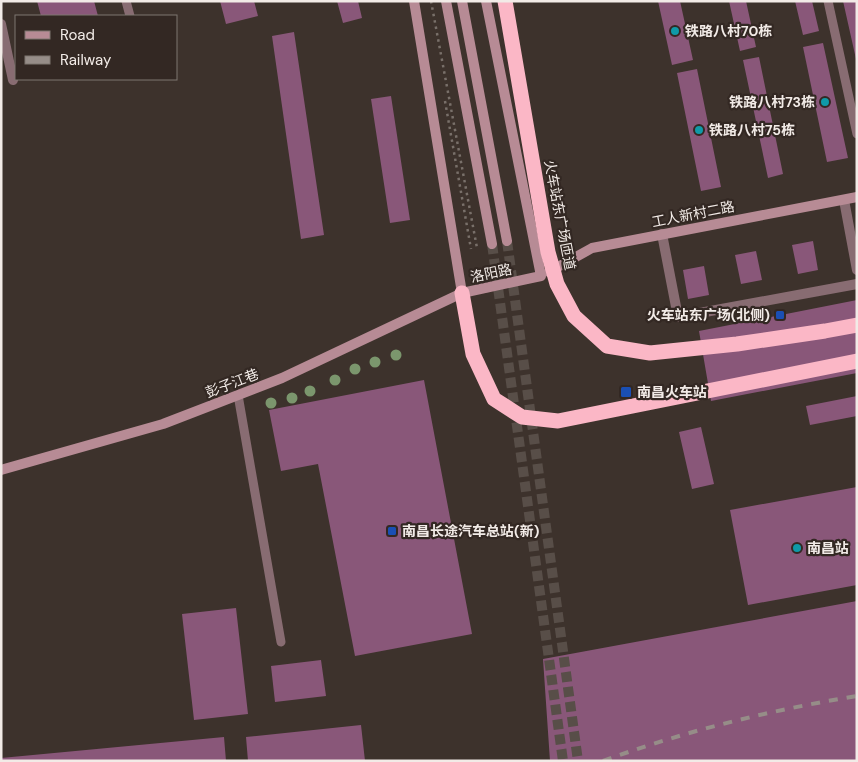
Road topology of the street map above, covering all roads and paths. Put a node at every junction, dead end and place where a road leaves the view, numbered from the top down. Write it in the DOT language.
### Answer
graph roads {
  1 [pos="126,1"];
  2 [pos="414,1"];
  3 [pos="427,1"];
  4 [pos="431,1"];
  5 [pos="446,1"];
  6 [pos="462,1"];
  7 [pos="486,1"];
  8 [pos="505,1"];
  9 [pos="828,1"];
  10 [pos="130,15"];
  11 [pos="1,24"];
  12 [pos="434,39"];
  13 [pos="5,62"];
  14 [pos="15,77"];
  15 [pos="444,97"];
  16 [pos="857,134"];
  17 [pos="857,197"];
  18 [pos="844,200"];
  19 [pos="662,234"];
  20 [pos="507,241"];
  21 [pos="492,244"];
  22 [pos="477,248"];
  23 [pos="471,249"];
  24 [pos="857,270"];
  25 [pos="541,276"];
  26 [pos="857,284"];
  27 [pos="462,293"];
  28 [pos="857,325"];
  29 [pos="857,361"];
  30 [pos="238,395"];
  31 [pos="1,470"];
  32 [pos="281,642"];
  1 -- 10 [label="lane"];
  2 -- 27 [label="street, 洛阳路"];
  3 -- 12 [label="path"];
  4 -- 22 [label="path"];
  5 -- 21 [label="street, 洛阳路"];
  6 -- 20 [label="street, 洛阳路"];
  7 -- 25 [label="street"];
  8 -- 28 [label="highway, 火车站东广场匝道, bridge"];
  9 -- 16 [label="lane"];
  11 -- 13 [label="street"];
  13 -- 14 [label="street"];
  15 -- 23 [label="path"];
  17 -- 18 [label="street, 工人新村二路"];
  18 -- 19 [label="street, 工人新村二路"];
  18 -- 24 [label="street"];
  19 -- 25 [label="street, 工人新村二路"];
  19 -- 26 [label="street"];
  25 -- 27 [label="street, 洛阳路"];
  27 -- 29 [label="highway, bridge"];
  27 -- 30 [label="street, 彭子江巷"];
  30 -- 31 [label="street, 彭子江巷"];
  30 -- 32 [label="lane"];
}
